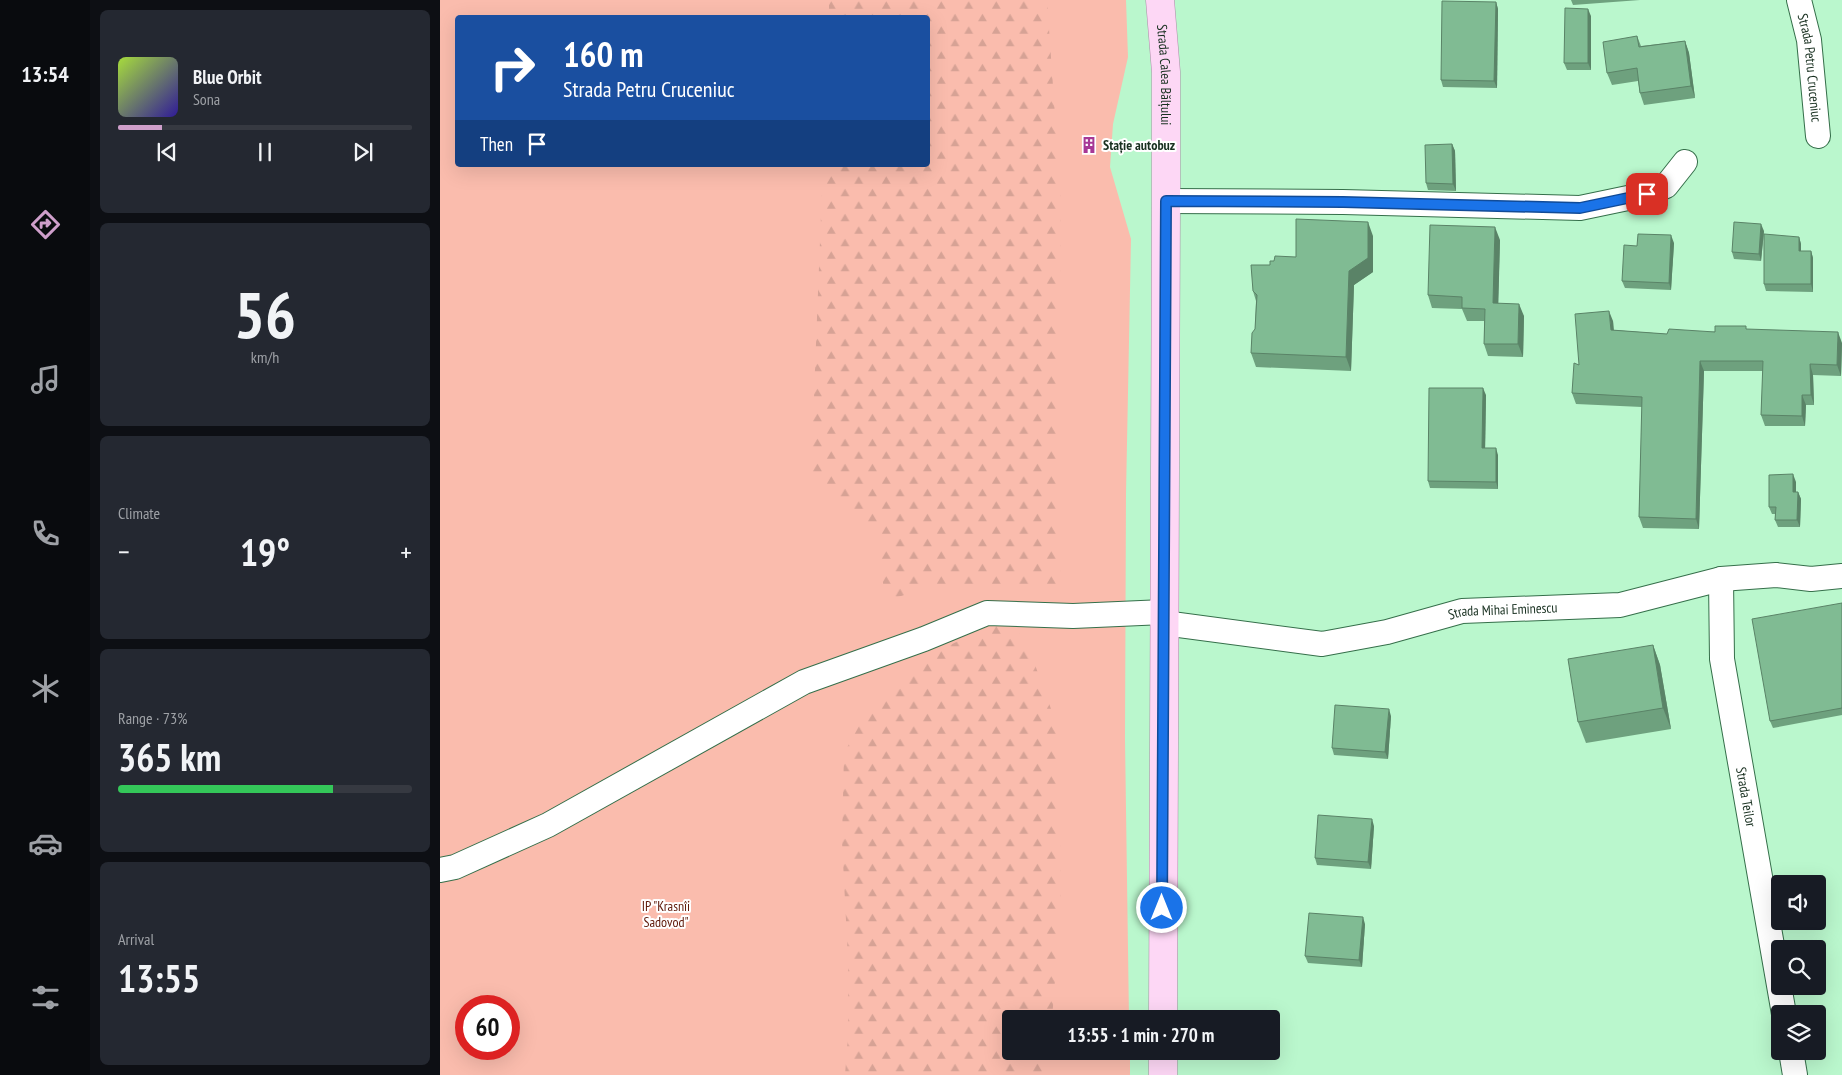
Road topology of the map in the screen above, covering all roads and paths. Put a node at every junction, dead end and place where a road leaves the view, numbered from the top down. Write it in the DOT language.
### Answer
graph roads {
  1 [pos="1160,0"];
  2 [pos="1799,0"];
  3 [pos="1818,136"];
  4 [pos="1684,162"];
  5 [pos="1166,201"];
  6 [pos="1842,576"];
  7 [pos="1721,579"];
  8 [pos="1164,617"];
  9 [pos="440,877"];
  10 [pos="1782,1005"];
  11 [pos="1162,1010"];
  12 [pos="1162,1060"];
  13 [pos="1792,1060"];
  14 [pos="1162,1075"];
  15 [pos="1795,1075"];
  1 -- 5 [label="main road, Strada Calea Bălțului"];
  2 -- 3 [label="street, Strada Petru Cruceniuc"];
  4 -- 5 [label="street"];
  5 -- 8 [label="main road, Strada Calea Bălțului"];
  6 -- 7 [label="street, Strada Mihai Eminescu"];
  7 -- 8 [label="street, Strada Mihai Eminescu"];
  7 -- 10 [label="street, Strada Teilor"];
  8 -- 9 [label="street, Strada Mihai Eminescu"];
  8 -- 11 [label="main road, Strada Calea Bălțului"];
  12 -- 14 [label="main road"];
  13 -- 15 [label="street"];
}
